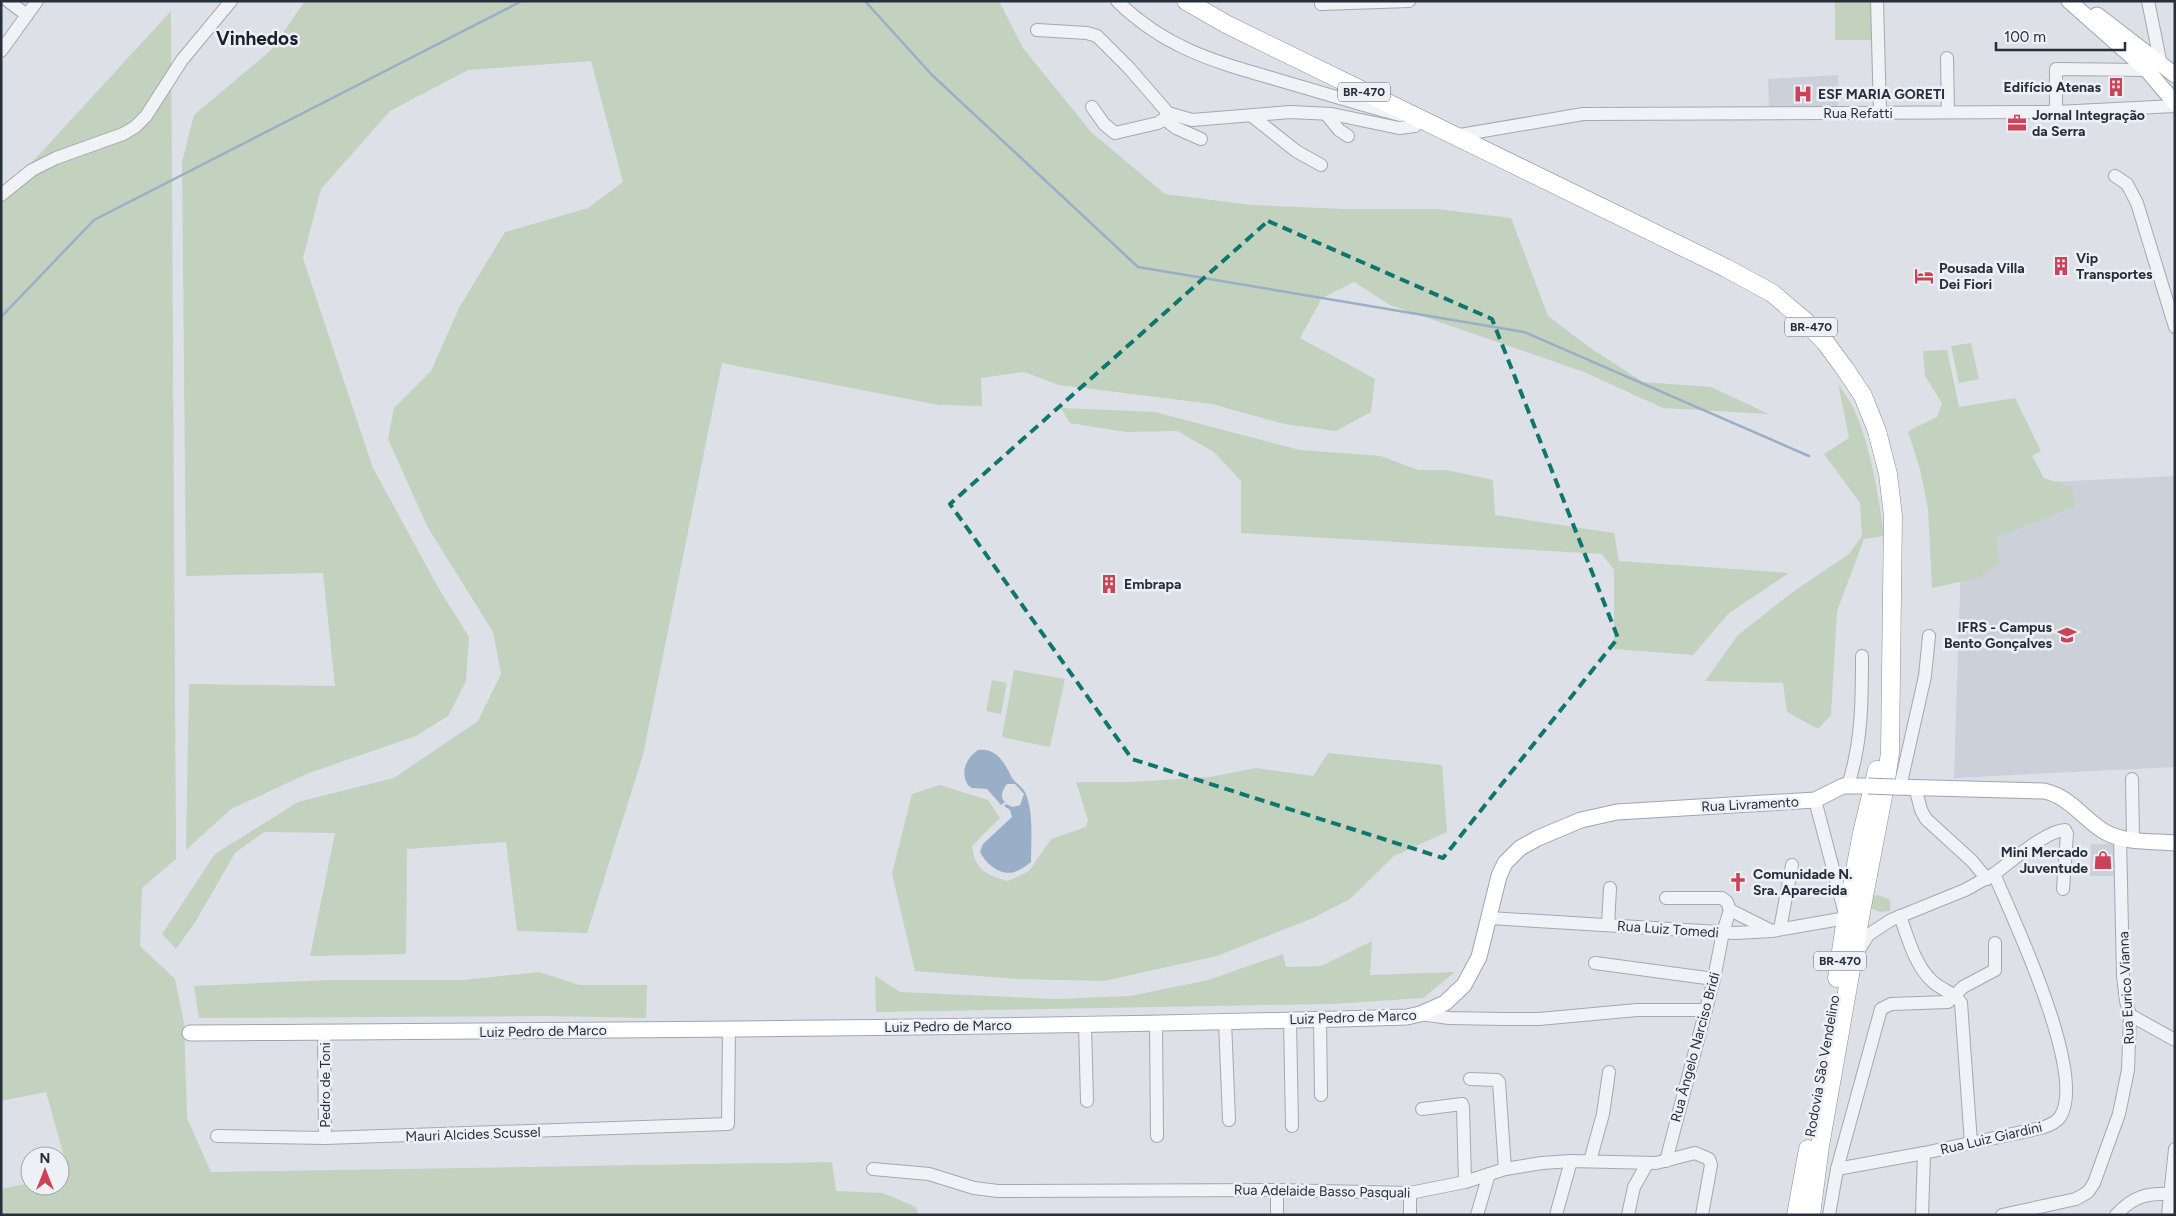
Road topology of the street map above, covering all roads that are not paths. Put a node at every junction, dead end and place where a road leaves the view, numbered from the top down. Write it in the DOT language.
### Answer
graph roads {
  1 [pos="8,1"];
  2 [pos="37,1"];
  3 [pos="231,1"];
  4 [pos="1117,1"];
  5 [pos="1186,1"];
  6 [pos="1409,1"];
  7 [pos="1877,1"];
  8 [pos="2069,1"];
  9 [pos="2082,1"];
  10 [pos="2148,1"];
  11 [pos="1349,2"];
  12 [pos="1321,4"];
  13 [pos="27,15"];
  14 [pos="1037,30"];
  15 [pos="1,51"];
  16 [pos="1947,58"];
  17 [pos="2153,66"];
  18 [pos="2175,75"];
  19 [pos="2175,104"];
  20 [pos="1092,107"];
  21 [pos="1948,112"];
  22 [pos="2056,112"];
  23 [pos="1880,113"];
  24 [pos="1326,114"];
  25 [pos="1166,116"];
  26 [pos="1252,116"];
  27 [pos="1421,120"];
  28 [pos="1348,136"];
  29 [pos="1453,136"];
  30 [pos="1201,139"];
  31 [pos="1321,165"];
  32 [pos="2115,176"];
  33 [pos="1,195"];
  34 [pos="2175,326"];
  35 [pos="1929,636"];
  36 [pos="1862,656"];
  37 [pos="2132,779"];
  38 [pos="1848,785"];
  39 [pos="1903,787"];
  40 [pos="1815,800"];
  41 [pos="2127,838"];
  42 [pos="2175,843"];
  43 [pos="1792,865"];
  44 [pos="1990,877"];
  45 [pos="1610,888"];
  46 [pos="2063,889"];
  47 [pos="1666,898"];
  48 [pos="1730,910"];
  49 [pos="1853,915"];
  50 [pos="1489,918"];
  51 [pos="1896,918"];
  52 [pos="1608,925"];
  53 [pos="1776,930"];
  54 [pos="1723,932"];
  55 [pos="1995,943"];
  56 [pos="1595,963"];
  57 [pos="1851,966"];
  58 [pos="1714,979"];
  59 [pos="1954,996"];
  60 [pos="1706,1010"];
  61 [pos="1420,1014"];
  62 [pos="2130,1015"];
  63 [pos="1320,1019"];
  64 [pos="1290,1020"];
  65 [pos="1225,1021"];
  66 [pos="1156,1023"];
  67 [pos="1085,1024"];
  68 [pos="729,1028"];
  69 [pos="324,1032"];
  70 [pos="190,1033"];
  71 [pos="2175,1040"];
  72 [pos="1609,1072"];
  73 [pos="1470,1079"];
  74 [pos="1321,1095"];
  75 [pos="1087,1101"];
  76 [pos="1422,1109"];
  77 [pos="1229,1120"];
  78 [pos="1292,1126"];
  79 [pos="217,1136"];
  80 [pos="1157,1136"];
  81 [pos="325,1138"];
  82 [pos="1971,1143"];
  83 [pos="1820,1146"];
  84 [pos="1844,1146"];
  85 [pos="2175,1149"];
  86 [pos="1924,1153"];
  87 [pos="1571,1161"];
  88 [pos="1666,1161"];
  89 [pos="1590,1162"];
  90 [pos="1647,1164"];
  91 [pos="1836,1168"];
  92 [pos="873,1169"];
  93 [pos="1505,1169"];
  94 [pos="1490,1174"];
  95 [pos="1465,1182"];
  96 [pos="1277,1190"];
  97 [pos="1410,1193"];
  98 [pos="2173,1194"];
  99 [pos="1277,1215"];
  100 [pos="1410,1215"];
  101 [pos="1476,1215"];
  102 [pos="1556,1215"];
  103 [pos="1628,1215"];
  104 [pos="1702,1215"];
  105 [pos="1796,1215"];
  106 [pos="1811,1215"];
  107 [pos="1830,1215"];
  108 [pos="1922,1215"];
  109 [pos="2002,1215"];
  110 [pos="2116,1215"];
  111 [pos="2168,1215"];
  1 -- 13 [label="street"];
  2 -- 13 [label="street"];
  3 -- 33 [label="street"];
  4 -- 27 [label="street"];
  5 -- 27 [label="highway, BR-470"];
  6 -- 11 [label="street"];
  7 -- 23 [label="street"];
  8 -- 17 [label="main road"];
  9 -- 17 [label="main road"];
  10 -- 17 [label="street"];
  11 -- 12 [label="street"];
  13 -- 15 [label="street"];
  14 -- 25 [label="street"];
  16 -- 21 [label="street"];
  17 -- 18 [label="main road"];
  17 -- 19 [label="main road"];
  17 -- 22 [label="street"];
  19 -- 22 [label="street, Rua Refatti"];
  20 -- 25 [label="street"];
  21 -- 22 [label="street, Rua Refatti"];
  21 -- 23 [label="street, Rua Refatti"];
  23 -- 29 [label="street, Rua Refatti"];
  24 -- 26 [label="street"];
  24 -- 27 [label="street"];
  24 -- 28 [label="street"];
  25 -- 26 [label="street"];
  25 -- 30 [label="street"];
  26 -- 31 [label="street"];
  27 -- 29 [label="highway, BR-470"];
  29 -- 49 [label="highway, Rodovia São Vendelino / BR-470"];
  32 -- 34 [label="street"];
  35 -- 39 [label="street"];
  36 -- 38 [label="street"];
  37 -- 41 [label="street, Rua Eurico Vianna"];
  38 -- 39 [label="main road, Rua Livramento, bridge"];
  38 -- 40 [label="main road, Rua Livramento"];
  39 -- 41 [label="main road, Rua Livramento"];
  39 -- 44 [label="street, Rua Luiz Giardini"];
  40 -- 49 [label="street"];
  40 -- 50 [label="main road, Rua Livramento"];
  41 -- 42 [label="main road, Rua Livramento"];
  41 -- 62 [label="street, Rua Eurico Vianna"];
  43 -- 53 [label="street"];
  44 -- 46 [label="street"];
  44 -- 51 [label="street"];
  44 -- 82 [label="street, Rua Luiz Giardini"];
  45 -- 52 [label="street"];
  47 -- 48 [label="street"];
  48 -- 53 [label="street"];
  48 -- 54 [label="street, Rua Ângelo Narciso Bridi"];
  49 -- 51 [label="street"];
  49 -- 53 [label="street, Rua Luiz Tomedi"];
  49 -- 57 [label="highway, BR-470"];
  49 -- 105 [label="highway, Rodovia São Vendelino / BR-470"];
  50 -- 52 [label="street, Rua Luiz Tomedi"];
  50 -- 61 [label="main road, Rua Livramento"];
  51 -- 57 [label="street"];
  51 -- 59 [label="street"];
  52 -- 54 [label="street, Rua Luiz Tomedi"];
  53 -- 54 [label="street, Rua Luiz Tomedi"];
  54 -- 58 [label="street, Rua Ângelo Narciso Bridi"];
  55 -- 59 [label="street"];
  56 -- 58 [label="street"];
  57 -- 83 [label="highway, BR-470"];
  58 -- 60 [label="street, Rua Ângelo Narciso Bridi"];
  59 -- 82 [label="street"];
  59 -- 84 [label="street"];
  60 -- 61 [label="street, Luiz Pedro de Marco"];
  60 -- 88 [label="street, Rua Ângelo Narciso Bridi"];
  61 -- 63 [label="main road, Luiz Pedro de Marco"];
  62 -- 71 [label="street"];
  62 -- 109 [label="street, Rua Eurico Vianna"];
  63 -- 64 [label="main road, Luiz Pedro de Marco"];
  63 -- 74 [label="street"];
  64 -- 65 [label="main road, Luiz Pedro de Marco"];
  64 -- 78 [label="street"];
  65 -- 66 [label="main road, Luiz Pedro de Marco"];
  65 -- 77 [label="street"];
  66 -- 67 [label="main road, Luiz Pedro de Marco"];
  66 -- 80 [label="street"];
  67 -- 68 [label="main road, Luiz Pedro de Marco"];
  67 -- 75 [label="street"];
  68 -- 69 [label="main road, Luiz Pedro de Marco"];
  68 -- 81 [label="street, Mauri Alcides Scussel"];
  69 -- 70 [label="main road, Luiz Pedro de Marco"];
  69 -- 81 [label="street, Pedro de Toni"];
  72 -- 89 [label="street"];
  73 -- 93 [label="street"];
  76 -- 95 [label="street"];
  79 -- 81 [label="street, Mauri Alcides Scussel"];
  82 -- 86 [label="street, Rua Luiz Giardini"];
  83 -- 84 [label="street"];
  83 -- 106 [label="highway, BR-470"];
  84 -- 91 [label="street"];
  85 -- 98 [label="street"];
  86 -- 91 [label="street, Rua Luiz Giardini"];
  86 -- 108 [label="street"];
  87 -- 89 [label="street, Rua Adelaide Basso Pasquali"];
  87 -- 93 [label="street, Rua Adelaide Basso Pasquali"];
  87 -- 102 [label="street"];
  88 -- 90 [label="street, Rua Adelaide Basso Pasquali"];
  88 -- 104 [label="street, Rua Adelaide Basso Pasquali"];
  89 -- 90 [label="street, Rua Adelaide Basso Pasquali"];
  90 -- 103 [label="street"];
  91 -- 107 [label="street"];
  92 -- 96 [label="street, Rua Adelaide Basso Pasquali"];
  93 -- 94 [label="street, Rua Adelaide Basso Pasquali"];
  94 -- 95 [label="street, Rua Adelaide Basso Pasquali"];
  94 -- 101 [label="street"];
  95 -- 97 [label="street, Rua Adelaide Basso Pasquali"];
  96 -- 97 [label="street, Rua Adelaide Basso Pasquali"];
  96 -- 99 [label="street"];
  97 -- 100 [label="street"];
  98 -- 110 [label="street"];
  98 -- 111 [label="street"];
}
